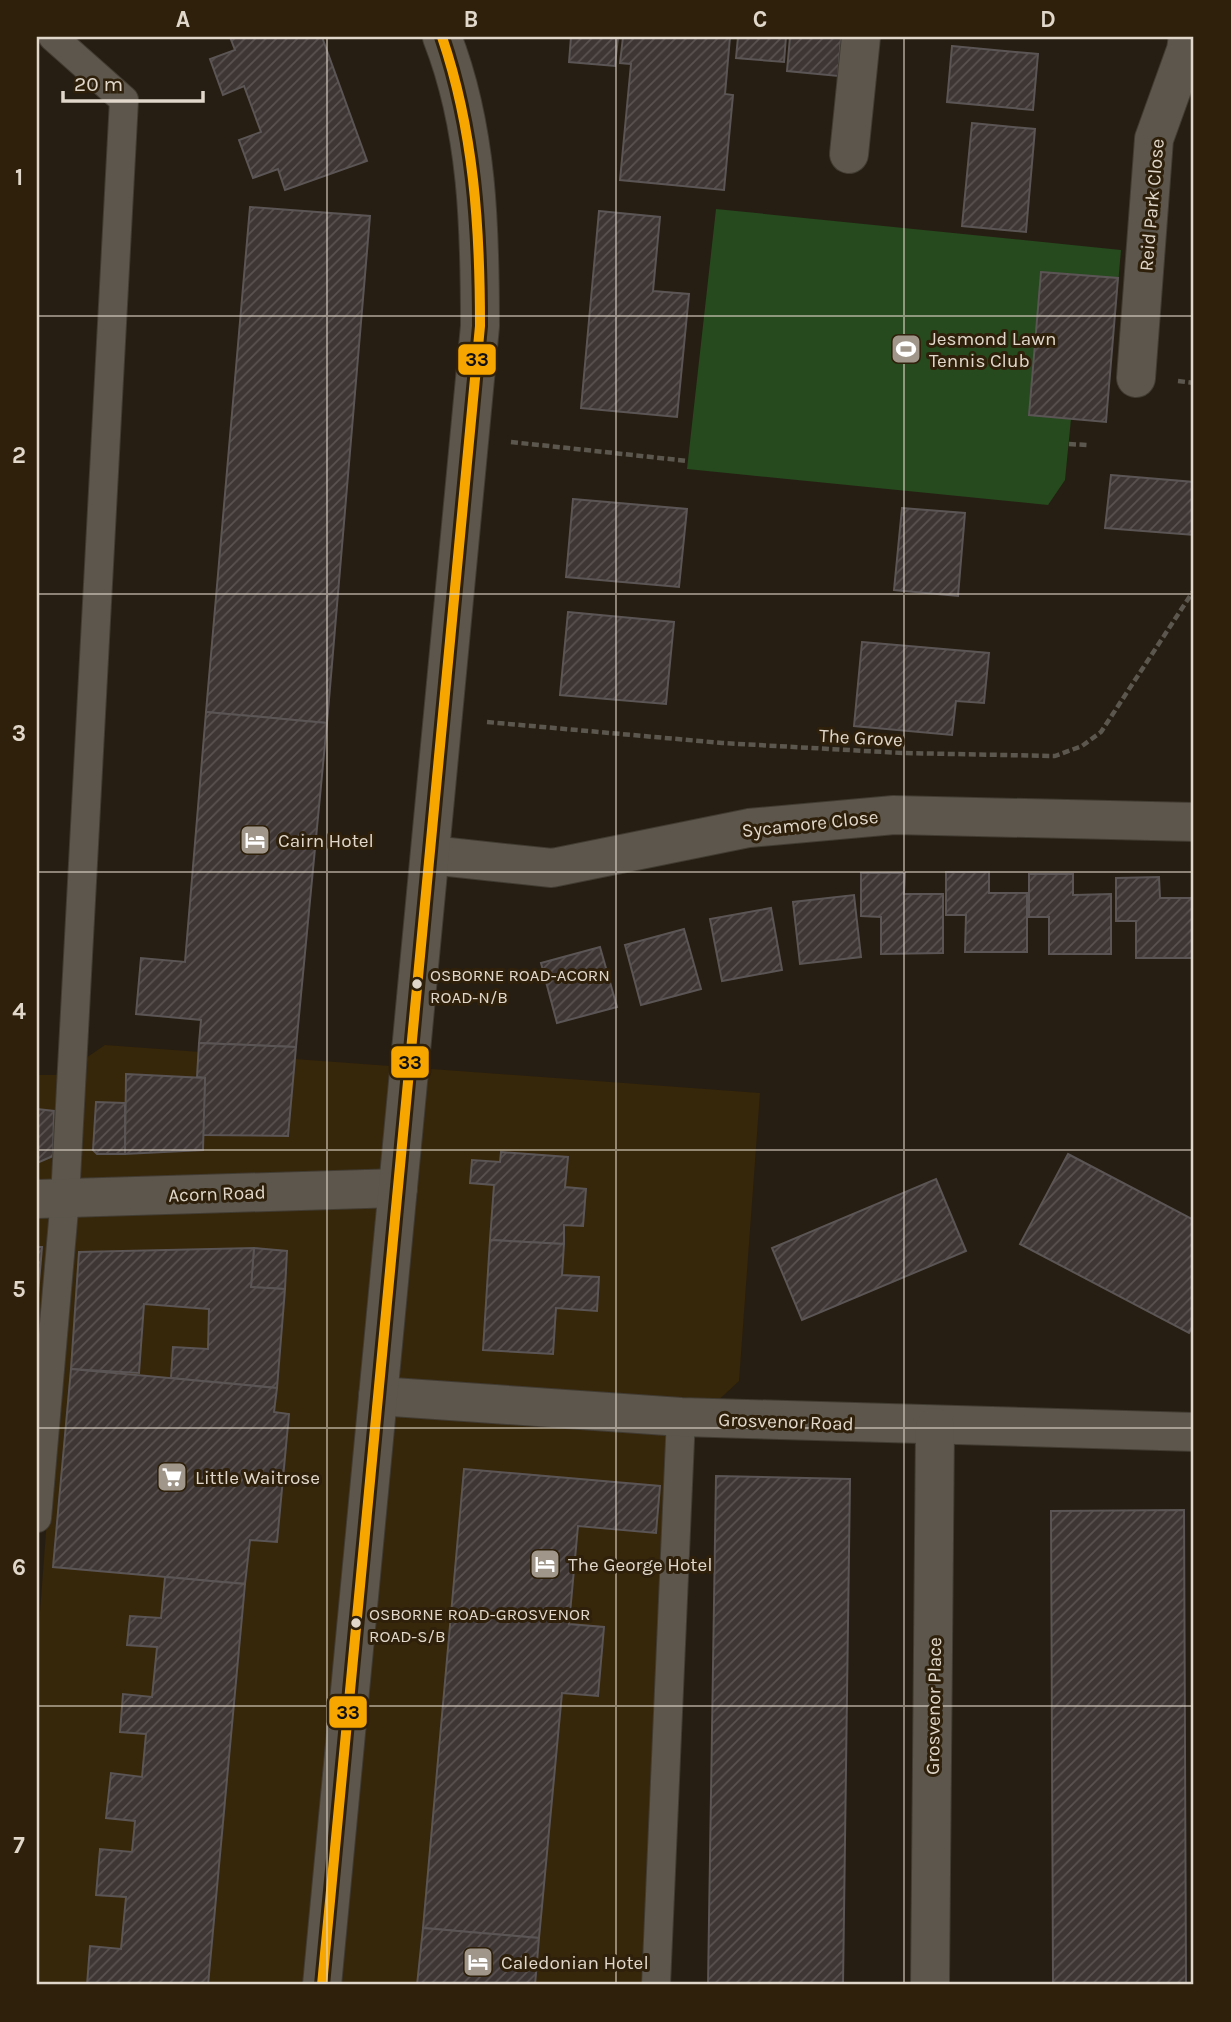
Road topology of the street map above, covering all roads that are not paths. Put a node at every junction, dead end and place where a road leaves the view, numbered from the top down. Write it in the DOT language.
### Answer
graph roads {
  1 [pos="53,37"];
  2 [pos="442,37"];
  3 [pos="861,37"];
  4 [pos="1188,37"];
  5 [pos="849,153"];
  6 [pos="1136,378"];
  7 [pos="1194,822"];
  8 [pos="430,855"];
  9 [pos="398,1188"];
  10 [pos="51,1199"];
  11 [pos="378,1396"];
  12 [pos="681,1417"];
  13 [pos="936,1426"];
  14 [pos="1194,1432"];
  15 [pos="37,1518"];
  16 [pos="323,1985"];
  17 [pos="656,1985"];
  18 [pos="930,1985"];
  1 -- 10 [label="lane"];
  2 -- 8 [label="street"];
  3 -- 5 [label="street"];
  4 -- 6 [label="street, Reid Park Close"];
  7 -- 8 [label="street, Sycamore Close"];
  8 -- 9 [label="street"];
  9 -- 10 [label="street, Acorn Road"];
  9 -- 11 [label="street"];
  10 -- 15 [label="lane"];
  11 -- 12 [label="street, Grosvenor Road"];
  11 -- 16 [label="street"];
  12 -- 13 [label="street, Grosvenor Road"];
  12 -- 17 [label="lane"];
  13 -- 14 [label="street, Grosvenor Road"];
  13 -- 18 [label="street, Grosvenor Place"];
}
